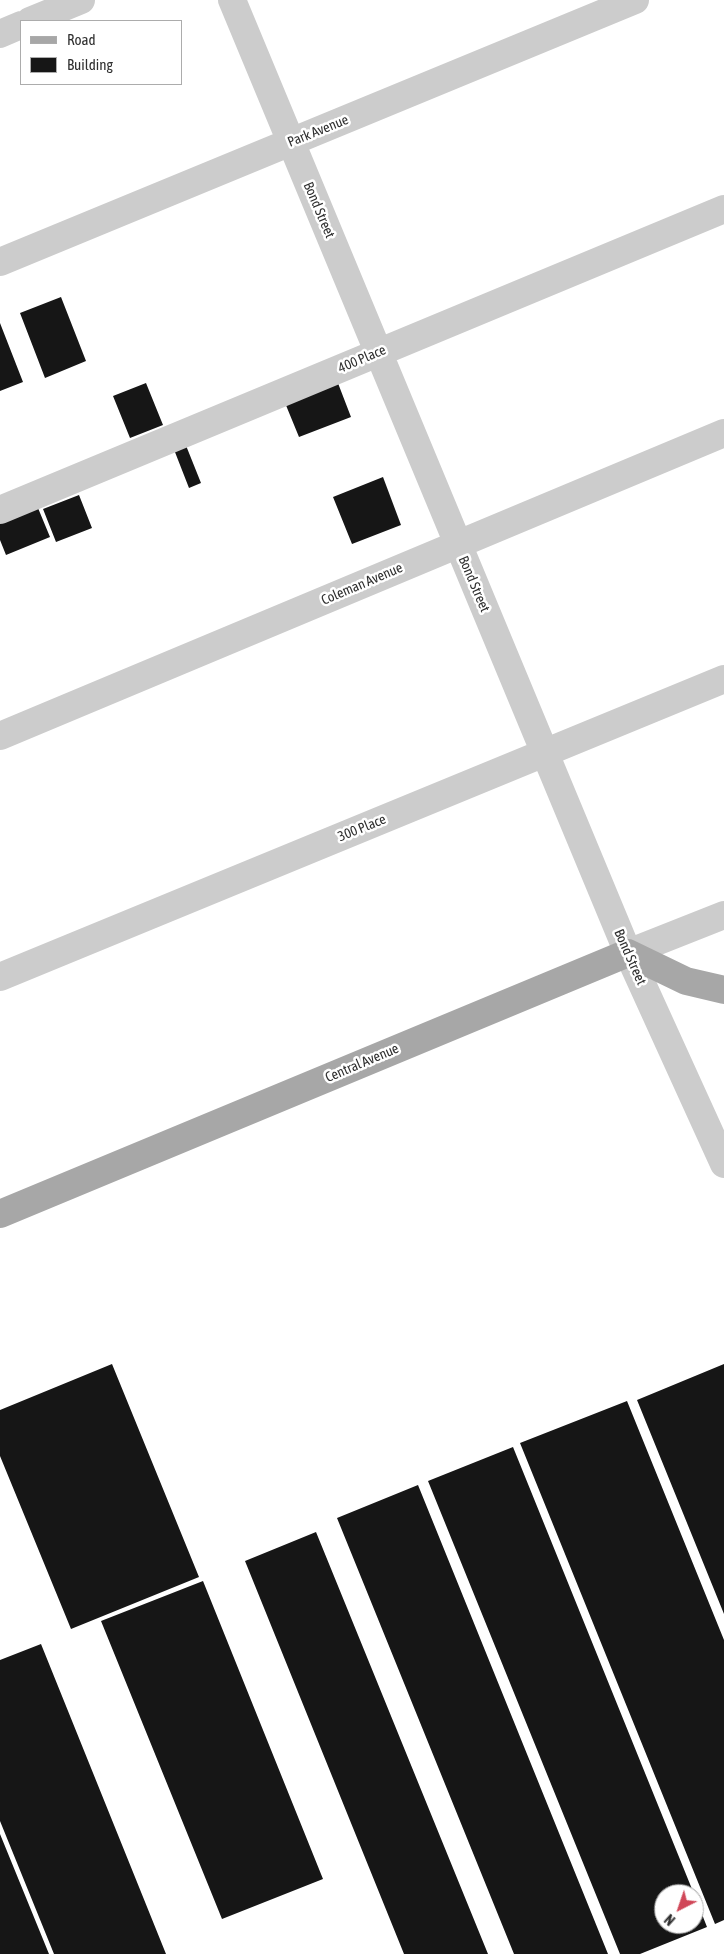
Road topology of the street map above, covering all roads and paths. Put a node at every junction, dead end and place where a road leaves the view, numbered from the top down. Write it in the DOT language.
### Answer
graph roads {
  1 [pos="81,0"];
  2 [pos="232,0"];
  3 [pos="635,0"];
  4 [pos="32,20"];
  5 [pos="20,25"];
  6 [pos="0,34"];
  7 [pos="291,142"];
  8 [pos="724,209"];
  9 [pos="0,262"];
  10 [pos="378,353"];
  11 [pos="724,433"];
  12 [pos="0,510"];
  13 [pos="458,544"];
  14 [pos="724,679"];
  15 [pos="0,736"];
  16 [pos="545,753"];
  17 [pos="724,914"];
  18 [pos="628,953"];
  19 [pos="0,977"];
  20 [pos="724,990"];
  21 [pos="724,1164"];
  22 [pos="0,1214"];
  1 -- 4 [label="street"];
  2 -- 7 [label="street, Bond Street"];
  3 -- 7 [label="street, Park Avenue"];
  5 -- 6 [label="street"];
  7 -- 9 [label="street, Park Avenue"];
  7 -- 10 [label="street, Bond Street"];
  8 -- 10 [label="street, 400 Place"];
  10 -- 12 [label="street, 400 Place"];
  10 -- 13 [label="street, Bond Street"];
  11 -- 13 [label="street, Coleman Avenue"];
  13 -- 15 [label="street, Coleman Avenue"];
  13 -- 16 [label="street, Bond Street"];
  14 -- 16 [label="street, 300 Place"];
  16 -- 18 [label="street, Bond Street"];
  16 -- 19 [label="street, 300 Place"];
  17 -- 18 [label="street, Central Avenue"];
  18 -- 20 [label="main road"];
  18 -- 21 [label="street, Bond Street"];
  18 -- 22 [label="main road, Central Avenue"];
}
